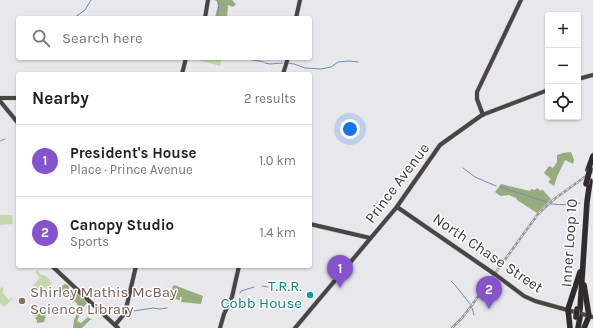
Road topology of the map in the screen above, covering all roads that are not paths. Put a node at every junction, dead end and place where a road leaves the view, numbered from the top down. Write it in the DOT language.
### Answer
graph roads {
  1 [pos="208,0"];
  2 [pos="300,0"];
  3 [pos="521,0"];
  4 [pos="205,16"];
  5 [pos="296,16"];
  6 [pos="186,60"];
  7 [pos="286,60"];
  8 [pos="182,72"];
  9 [pos="283,72"];
  10 [pos="593,75"];
  11 [pos="581,78"];
  12 [pos="545,91"];
  13 [pos="16,98"];
  14 [pos="0,100"];
  15 [pos="483,114"];
  16 [pos="16,120"];
  17 [pos="593,156"];
  18 [pos="593,160"];
  19 [pos="590,169"];
  20 [pos="397,207"];
  21 [pos="312,224"];
  22 [pos="370,238"];
  23 [pos="54,268"];
  24 [pos="136,268"];
  25 [pos="239,268"];
  26 [pos="581,270"];
  27 [pos="568,310"];
  28 [pos="591,316"];
  29 [pos="578,317"];
  30 [pos="117,327"];
  31 [pos="220,328"];
  32 [pos="295,328"];
  33 [pos="570,328"];
  34 [pos="575,328"];
  35 [pos="578,328"];
  36 [pos="584,328"];
  1 -- 4 [label="main road"];
  2 -- 5 [label="main road"];
  3 -- 15 [label="main road"];
  6 -- 8 [label="main road"];
  7 -- 9 [label="main road"];
  10 -- 11 [label="main road"];
  12 -- 15 [label="main road, Prince Avenue"];
  13 -- 14 [label="main road"];
  14 -- 16 [label="main road"];
  15 -- 20 [label="main road, Prince Avenue"];
  17 -- 19 [label="highway"];
  18 -- 19 [label="highway"];
  19 -- 26 [label="highway, Inner Loop 10, bridge"];
  20 -- 22 [label="main road, Prince Avenue"];
  20 -- 27 [label="main road, North Chase Street"];
  21 -- 22 [label="main road"];
  22 -- 32 [label="main road, Prince Avenue"];
  23 -- 30 [label="main road"];
  24 -- 30 [label="main road"];
  25 -- 31 [label="main road"];
  26 -- 27 [label="highway"];
  26 -- 28 [label="highway"];
  26 -- 29 [label="highway, Inner Loop 10, bridge"];
  27 -- 28 [label="main road, North Chase Street"];
  27 -- 33 [label="highway"];
  28 -- 36 [label="highway"];
  29 -- 34 [label="highway, Inner Loop 10"];
  29 -- 35 [label="highway"];
}
